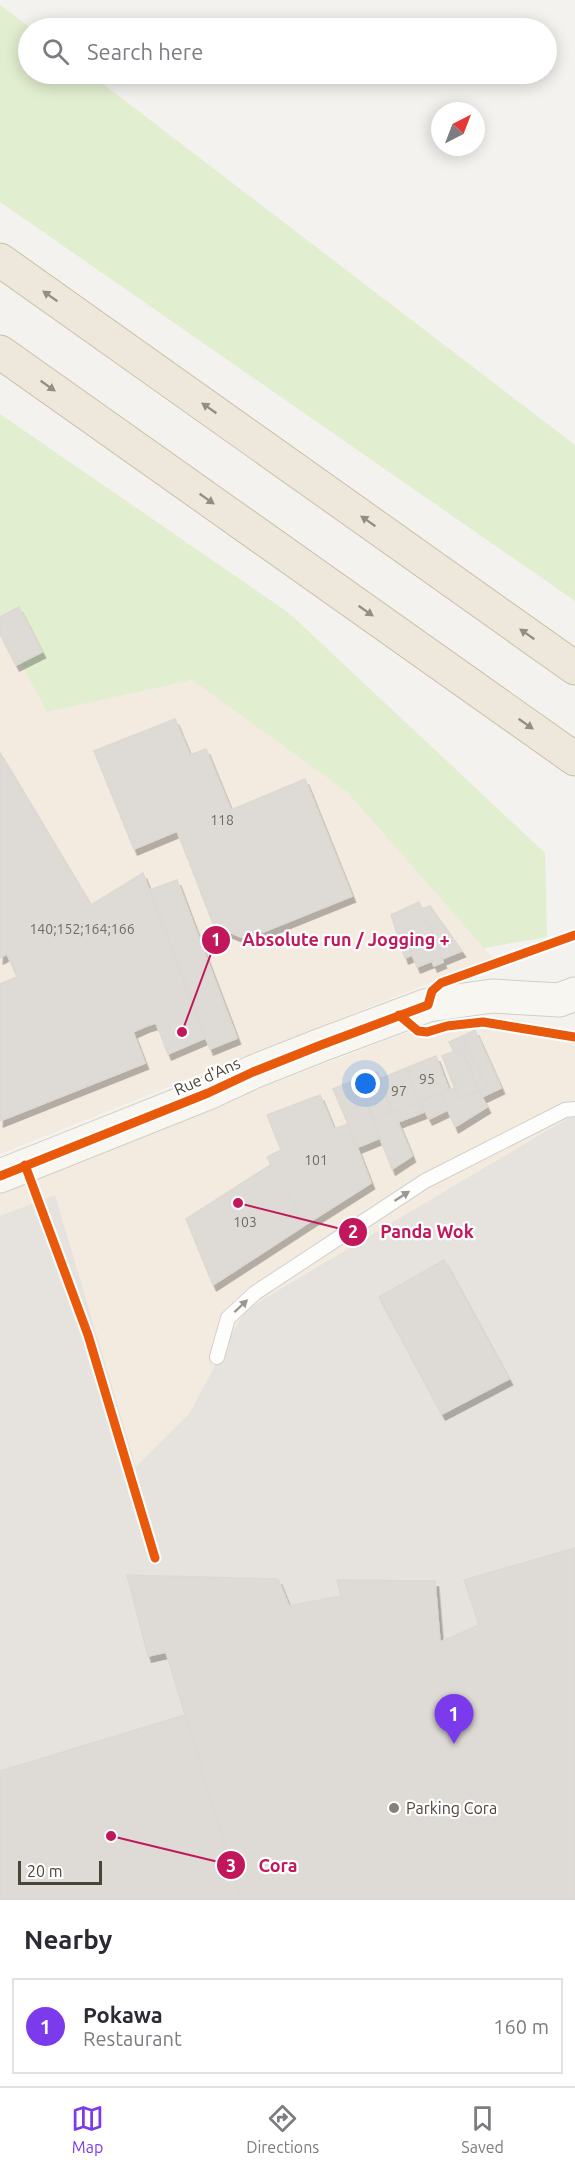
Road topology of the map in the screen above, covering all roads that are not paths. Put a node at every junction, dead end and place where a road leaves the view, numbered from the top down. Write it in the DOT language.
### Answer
graph roads {
  1 [pos="0,260"];
  2 [pos="0,352"];
  3 [pos="575,668"];
  4 [pos="575,759"];
  5 [pos="575,995"];
  6 [pos="575,1109"];
  7 [pos="0,1176"];
  8 [pos="218,1357"];
  3 -- 1 [label="highway, one-way"];
  2 -- 4 [label="highway, one-way"];
  5 -- 7 [label="main road, Rue d'Ans"];
  8 -- 6 [label="lane, one-way"];
}
